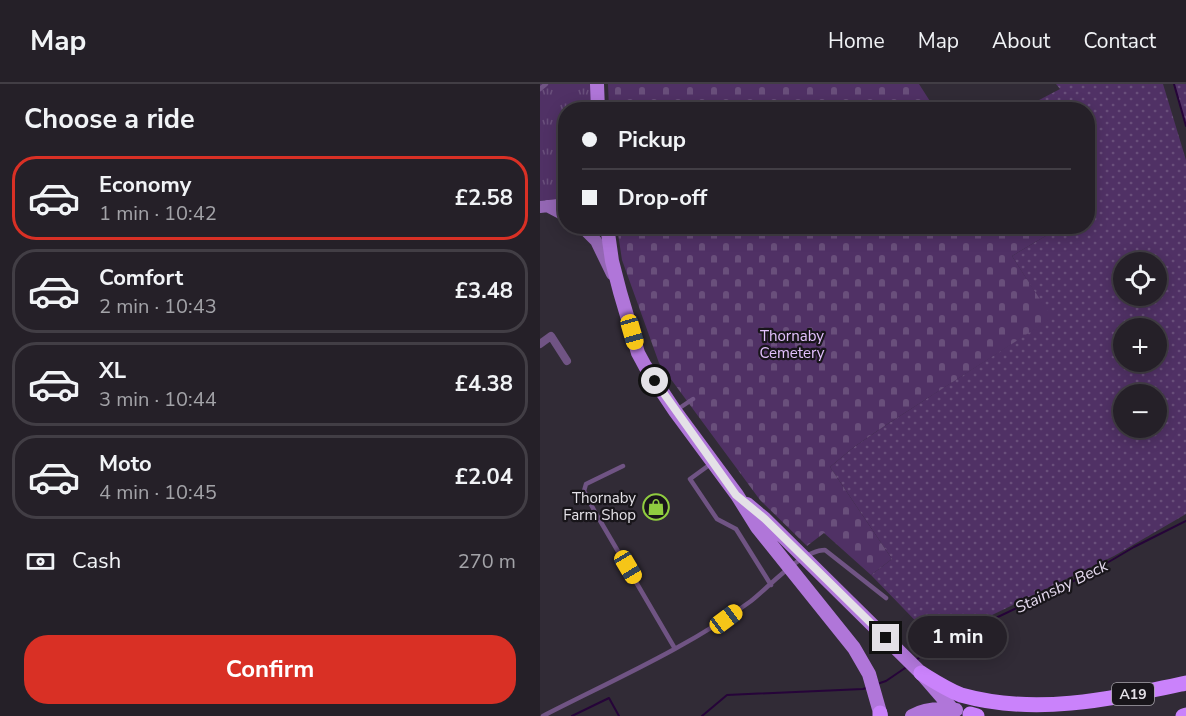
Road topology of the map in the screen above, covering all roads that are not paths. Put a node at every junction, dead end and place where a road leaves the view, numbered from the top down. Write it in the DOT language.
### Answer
graph roads {
  1 [pos="546,84"];
  2 [pos="597,84"];
  3 [pos="540,89"];
  4 [pos="598,102"];
  5 [pos="544,207"];
  6 [pos="558,213"];
  7 [pos="589,234"];
  8 [pos="608,234"];
  9 [pos="620,292"];
  10 [pos="540,344"];
  11 [pos="567,361"];
  12 [pos="693,399"];
  13 [pos="675,411"];
  14 [pos="712,463"];
  15 [pos="623,466"];
  16 [pos="736,495"];
  17 [pos="804,558"];
  18 [pos="790,568"];
  19 [pos="771,585"];
  20 [pos="886,598"];
  21 [pos="674,647"];
  22 [pos="919,671"];
  23 [pos="1186,683"];
  24 [pos="1081,704"];
  25 [pos="953,710"];
  26 [pos="880,715"];
  27 [pos="973,715"];
  28 [pos="543,716"];
  29 [pos="912,716"];
  30 [pos="1048,716"];
  1 -- 3 [label="lane"];
  2 -- 4 [label="main road"];
  5 -- 6 [label="street"];
  7 -- 9 [label="street"];
  8 -- 9 [label="main road"];
  9 -- 13 [label="main road"];
  10 -- 11 [label="street"];
  12 -- 13 [label="lane"];
  13 -- 14 [label="main road"];
  14 -- 16 [label="main road"];
  14 -- 19 [label="lane"];
  15 -- 21 [label="lane"];
  16 -- 17 [label="main road"];
  16 -- 18 [label="main road"];
  17 -- 18 [label="lane"];
  17 -- 20 [label="lane"];
  17 -- 22 [label="main road"];
  18 -- 19 [label="lane"];
  18 -- 26 [label="main road"];
  19 -- 21 [label="lane"];
  21 -- 28 [label="lane"];
  22 -- 24 [label="highway, A19"];
  22 -- 25 [label="main road"];
  23 -- 24 [label="highway, A19"];
  24 -- 30 [label="highway, A19"];
  25 -- 27 [label="main road"];
  25 -- 29 [label="main road"];
}
